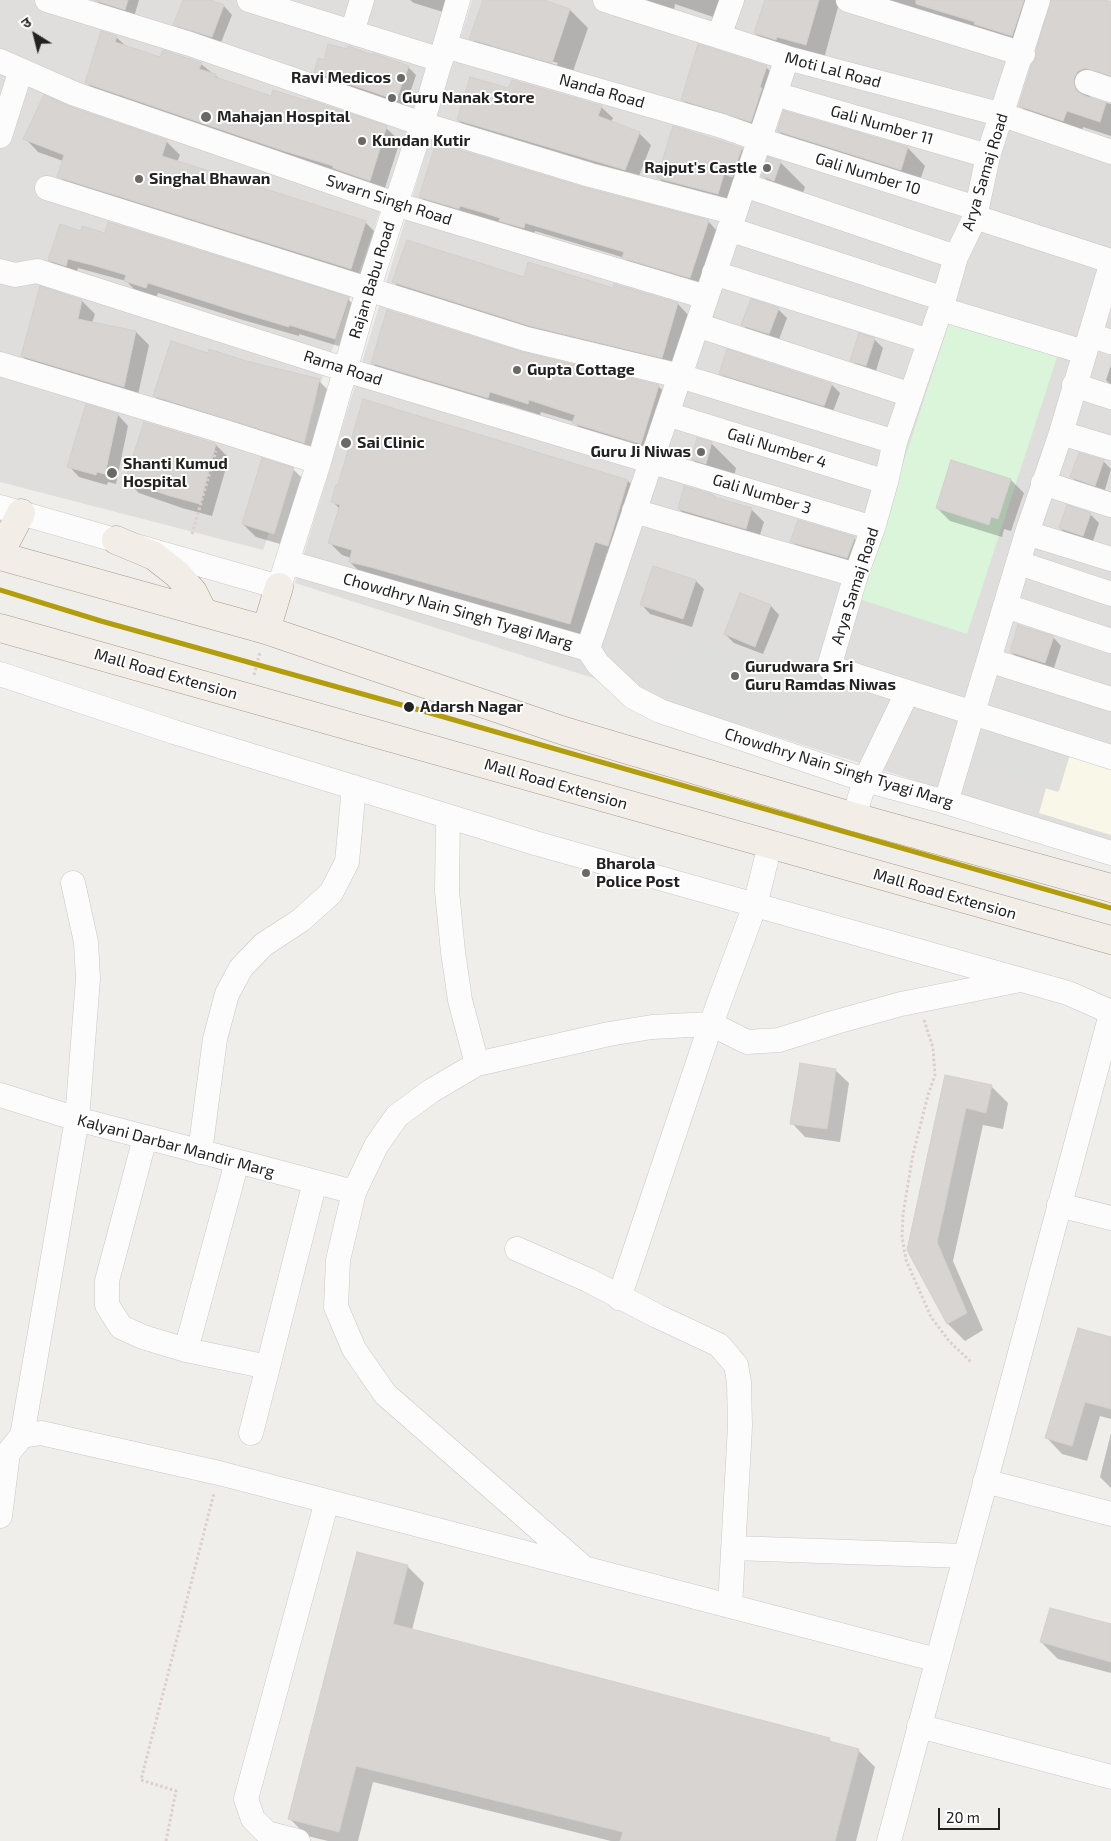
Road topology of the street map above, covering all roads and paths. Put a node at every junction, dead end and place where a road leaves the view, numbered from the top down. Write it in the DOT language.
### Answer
graph roads {
  1 [pos="47,0"];
  2 [pos="249,0"];
  3 [pos="362,0"];
  4 [pos="458,0"];
  5 [pos="605,0"];
  6 [pos="732,0"];
  7 [pos="848,0"];
  8 [pos="1038,0"];
  9 [pos="352,32"];
  10 [pos="719,36"];
  11 [pos="443,53"];
  12 [pos="1022,54"];
  13 [pos="787,58"];
  14 [pos="0,61"];
  15 [pos="22,70"];
  16 [pos="1087,82"];
  17 [pos="1111,90"];
  18 [pos="774,94"];
  19 [pos="1002,115"];
  20 [pos="422,124"];
  21 [pos="0,136"];
  22 [pos="759,139"];
  23 [pos="1111,152"];
  24 [pos="988,156"];
  25 [pos="744,185"];
  26 [pos="47,188"];
  27 [pos="395,204"];
  28 [pos="975,212"];
  29 [pos="732,221"];
  30 [pos="956,257"];
  31 [pos="1111,261"];
  32 [pos="1111,265"];
  33 [pos="0,271"];
  34 [pos="714,273"];
  35 [pos="368,290"];
  36 [pos="1107,291"];
  37 [pos="706,297"];
  38 [pos="942,304"];
  39 [pos="697,325"];
  40 [pos="929,341"];
  41 [pos="1095,343"];
  42 [pos="0,364"];
  43 [pos="345,369"];
  44 [pos="680,376"];
  45 [pos="1074,386"];
  46 [pos="911,395"];
  47 [pos="1111,396"];
  48 [pos="667,414"];
  49 [pos="1061,433"];
  50 [pos="895,442"];
  51 [pos="217,445"];
  52 [pos="1111,448"];
  53 [pos="651,460"];
  54 [pos="319,462"];
  55 [pos="886,482"];
  56 [pos="1044,483"];
  57 [pos="1111,505"];
  58 [pos="11,510"];
  59 [pos="634,511"];
  60 [pos="873,528"];
  61 [pos="1027,533"];
  62 [pos="192,534"];
  63 [pos="116,540"];
  64 [pos="0,554"];
  65 [pos="1111,559"];
  66 [pos="1019,563"];
  67 [pos="283,574"];
  68 [pos="856,575"];
  69 [pos="1111,594"];
  70 [pos="1006,606"];
  71 [pos="203,612"];
  72 [pos="0,628"];
  73 [pos="266,630"];
  74 [pos="1111,641"];
  75 [pos="588,649"];
  76 [pos="989,660"];
  77 [pos="0,674"];
  78 [pos="907,693"];
  79 [pos="1111,700"];
  80 [pos="972,714"];
  81 [pos="1111,757"];
  82 [pos="865,780"];
  83 [pos="354,787"];
  84 [pos="946,802"];
  85 [pos="448,816"];
  86 [pos="854,817"];
  87 [pos="770,844"];
  88 [pos="1111,853"];
  89 [pos="73,883"];
  90 [pos="1111,888"];
  91 [pos="755,905"];
  92 [pos="1111,940"];
  93 [pos="1020,980"];
  94 [pos="917,1001"];
  95 [pos="1111,1013"];
  96 [pos="711,1024"];
  97 [pos="477,1064"];
  98 [pos="0,1096"];
  99 [pos="77,1120"];
  100 [pos="145,1138"];
  101 [pos="200,1152"];
  102 [pos="237,1162"];
  103 [pos="315,1182"];
  104 [pos="354,1192"];
  105 [pos="1059,1205"];
  106 [pos="1111,1218"];
  107 [pos="517,1249"];
  108 [pos="620,1298"];
  109 [pos="186,1350"];
  110 [pos="971,1362"];
  111 [pos="268,1367"];
  112 [pos="251,1432"];
  113 [pos="22,1436"];
  114 [pos="220,1472"];
  115 [pos="985,1481"];
  116 [pos="327,1501"];
  117 [pos="1111,1514"];
  118 [pos="0,1516"];
  119 [pos="733,1548"];
  120 [pos="965,1556"];
  121 [pos="584,1568"];
  122 [pos="730,1606"];
  123 [pos="937,1660"];
  124 [pos="919,1726"];
  125 [pos="1111,1777"];
  126 [pos="166,1841"];
  127 [pos="298,1841"];
  128 [pos="889,1841"];
  1 -- 20 [label="street"];
  2 -- 9 [label="street, Nanda Road"];
  3 -- 9 [label="street"];
  4 -- 11 [label="street, Rajan Babu Road"];
  5 -- 10 [label="street, Moti Lal Road"];
  6 -- 10 [label="street"];
  7 -- 12 [label="street"];
  8 -- 12 [label="street, Arya Samaj Road"];
  9 -- 11 [label="street, Nanda Road"];
  10 -- 13 [label="street, Moti Lal Road"];
  11 -- 20 [label="street, Rajan Babu Road"];
  11 -- 22 [label="street, Nanda Road"];
  12 -- 19 [label="street, Arya Samaj Road"];
  13 -- 18 [label="street"];
  13 -- 19 [label="street, Moti Lal Road"];
  14 -- 15 [label="street, Swarn Singh Road"];
  15 -- 21 [label="street"];
  15 -- 27 [label="street, Swarn Singh Road"];
  16 -- 17 [label="street"];
  18 -- 22 [label="street"];
  18 -- 24 [label="street, Gali Number 11"];
  19 -- 23 [label="street, Moti Lal Road"];
  19 -- 24 [label="street, Arya Samaj Road"];
  20 -- 27 [label="street, Rajan Babu Road"];
  20 -- 29 [label="street"];
  22 -- 25 [label="street"];
  22 -- 28 [label="street, Gali Number 10"];
  24 -- 28 [label="street, Arya Samaj Road"];
  25 -- 29 [label="street"];
  25 -- 30 [label="street"];
  26 -- 35 [label="street"];
  27 -- 35 [label="street, Rajan Babu Road"];
  27 -- 37 [label="street, Swarn Singh Road"];
  28 -- 30 [label="street, Arya Samaj Road"];
  28 -- 31 [label="street, Gali Number 10"];
  29 -- 34 [label="street"];
  29 -- 38 [label="street"];
  30 -- 38 [label="street, Arya Samaj Road"];
  32 -- 36 [label="street"];
  33 -- 43 [label="street, Rama Road"];
  34 -- 37 [label="street"];
  34 -- 40 [label="street"];
  35 -- 43 [label="street, Rajan Babu Road"];
  35 -- 44 [label="street"];
  36 -- 41 [label="street"];
  37 -- 39 [label="street"];
  38 -- 40 [label="street, Arya Samaj Road"];
  38 -- 41 [label="street"];
  39 -- 44 [label="street"];
  39 -- 46 [label="street"];
  40 -- 46 [label="street, Arya Samaj Road"];
  41 -- 45 [label="street"];
  42 -- 54 [label="street"];
  43 -- 53 [label="street, Rama Road"];
  43 -- 54 [label="street, Rajan Babu Road"];
  44 -- 48 [label="street"];
  44 -- 50 [label="street"];
  45 -- 47 [label="street"];
  45 -- 49 [label="street"];
  46 -- 50 [label="street, Arya Samaj Road"];
  48 -- 53 [label="street"];
  48 -- 55 [label="street, Gali Number 4"];
  49 -- 52 [label="street"];
  49 -- 56 [label="street"];
  50 -- 55 [label="street, Arya Samaj Road"];
  51 -- 62 [label="path"];
  53 -- 59 [label="street"];
  53 -- 60 [label="street, Gali Number 3"];
  54 -- 67 [label="street, Rajan Babu Road"];
  55 -- 60 [label="street, Arya Samaj Road"];
  56 -- 57 [label="street"];
  56 -- 61 [label="street"];
  58 -- 63 [label="street, Chowdhry Nain Singh Tyagi Marg"];
  58 -- 64 [label="main road"];
  59 -- 68 [label="street"];
  59 -- 75 [label="street"];
  60 -- 68 [label="street, Arya Samaj Road"];
  61 -- 65 [label="street"];
  61 -- 66 [label="street"];
  63 -- 67 [label="street, Chowdhry Nain Singh Tyagi Marg"];
  63 -- 71 [label="main road"];
  64 -- 71 [label="main road"];
  66 -- 69 [label="street"];
  66 -- 70 [label="street"];
  67 -- 73 [label="main road"];
  67 -- 75 [label="street, Chowdhry Nain Singh Tyagi Marg"];
  68 -- 78 [label="street, Arya Samaj Road"];
  70 -- 74 [label="street"];
  70 -- 76 [label="street"];
  71 -- 73 [label="main road"];
  72 -- 87 [label="main road, Mall Road Extension"];
  73 -- 86 [label="main road"];
  75 -- 82 [label="street, Chowdhry Nain Singh Tyagi Marg"];
  76 -- 79 [label="street"];
  76 -- 80 [label="street"];
  77 -- 83 [label="street"];
  78 -- 80 [label="street, Arya Samaj Road"];
  78 -- 82 [label="street"];
  80 -- 81 [label="street, Arya Samaj Road"];
  80 -- 84 [label="street"];
  82 -- 84 [label="street, Chowdhry Nain Singh Tyagi Marg"];
  82 -- 86 [label="street"];
  83 -- 85 [label="street"];
  83 -- 101 [label="street"];
  84 -- 88 [label="street, Chowdhry Nain Singh Tyagi Marg"];
  85 -- 91 [label="street"];
  85 -- 97 [label="street"];
  86 -- 90 [label="main road"];
  87 -- 91 [label="street"];
  87 -- 92 [label="main road, Mall Road Extension"];
  89 -- 99 [label="street"];
  91 -- 93 [label="street"];
  91 -- 96 [label="street"];
  93 -- 94 [label="street"];
  93 -- 95 [label="street"];
  94 -- 96 [label="street"];
  94 -- 110 [label="path"];
  95 -- 105 [label="street"];
  96 -- 97 [label="street"];
  96 -- 108 [label="street"];
  97 -- 104 [label="street"];
  98 -- 99 [label="street, Kalyani Darbar Mandir Marg"];
  99 -- 100 [label="street, Kalyani Darbar Mandir Marg"];
  99 -- 113 [label="street"];
  100 -- 101 [label="street, Kalyani Darbar Mandir Marg"];
  100 -- 109 [label="street"];
  101 -- 102 [label="street, Kalyani Darbar Mandir Marg"];
  102 -- 103 [label="street, Kalyani Darbar Mandir Marg"];
  102 -- 109 [label="street"];
  103 -- 104 [label="street, Kalyani Darbar Mandir Marg"];
  103 -- 111 [label="street"];
  104 -- 121 [label="street"];
  105 -- 106 [label="street"];
  105 -- 115 [label="street"];
  107 -- 108 [label="street"];
  108 -- 119 [label="street"];
  109 -- 111 [label="street"];
  111 -- 112 [label="street"];
  113 -- 114 [label="street"];
  113 -- 118 [label="street"];
  114 -- 116 [label="street"];
  114 -- 126 [label="path"];
  115 -- 117 [label="street"];
  115 -- 120 [label="street"];
  116 -- 121 [label="street"];
  116 -- 127 [label="street"];
  119 -- 120 [label="street"];
  119 -- 122 [label="street"];
  120 -- 123 [label="street"];
  121 -- 122 [label="street"];
  122 -- 123 [label="street"];
  123 -- 124 [label="street"];
  124 -- 125 [label="street"];
  124 -- 128 [label="street"];
}
